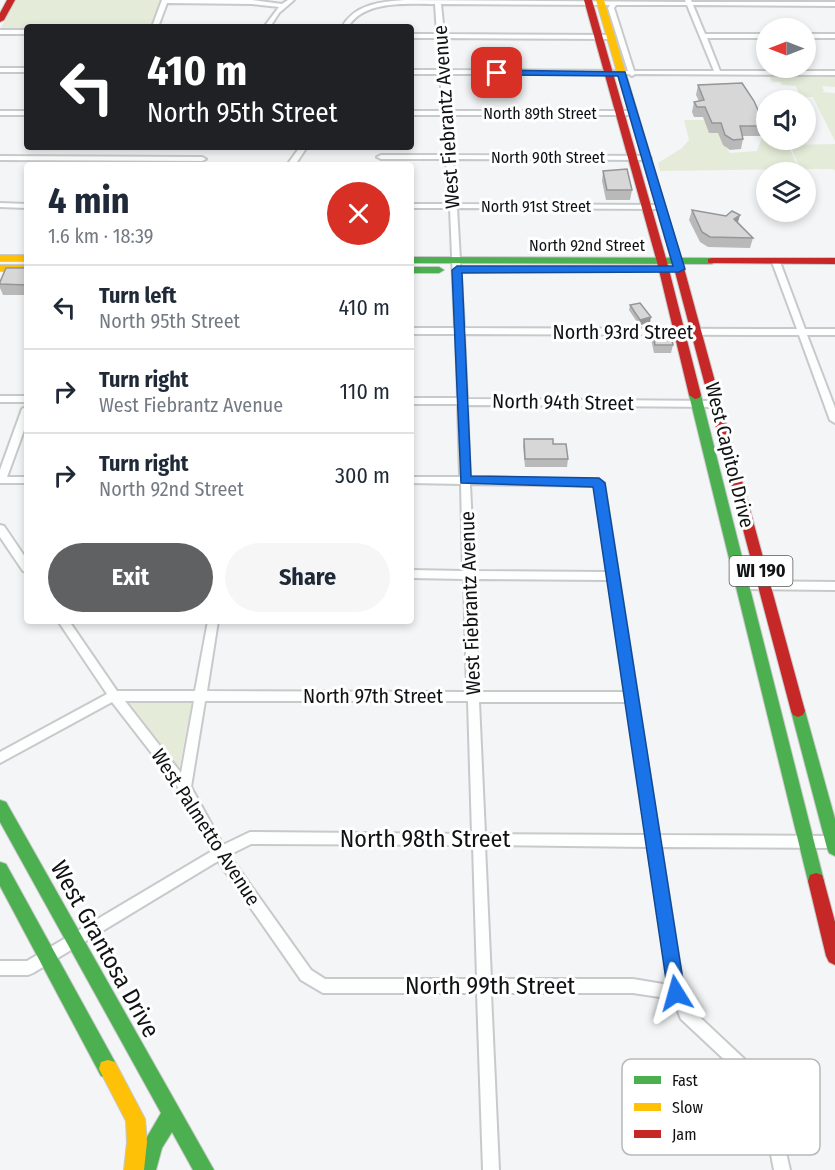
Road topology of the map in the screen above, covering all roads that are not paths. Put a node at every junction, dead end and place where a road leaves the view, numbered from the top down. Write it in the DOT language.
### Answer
graph roads {
  1 [pos="11,0"];
  2 [pos="165,0"];
  3 [pos="291,0"];
  4 [pos="438,1"];
  5 [pos="688,2"];
  6 [pos="835,3"];
  7 [pos="601,5"];
  8 [pos="282,6"];
  9 [pos="0,20"];
  10 [pos="156,24"];
  11 [pos="269,24"];
  12 [pos="347,24"];
  13 [pos="0,32"];
  14 [pos="24,32"];
  15 [pos="414,36"];
  16 [pos="441,36"];
  17 [pos="702,36"];
  18 [pos="756,36"];
  19 [pos="816,36"];
  20 [pos="835,36"];
  21 [pos="605,37"];
  22 [pos="0,70"];
  23 [pos="24,70"];
  24 [pos="414,72"];
  25 [pos="443,73"];
  26 [pos="718,73"];
  27 [pos="835,73"];
  28 [pos="621,74"];
  29 [pos="0,113"];
  30 [pos="24,113"];
  31 [pos="414,113"];
  32 [pos="446,113"];
  33 [pos="627,113"];
  34 [pos="381,157"];
  35 [pos="449,157"];
  36 [pos="0,158"];
  37 [pos="640,158"];
  38 [pos="202,159"];
  39 [pos="112,162"];
  40 [pos="0,206"];
  41 [pos="24,206"];
  42 [pos="414,206"];
  43 [pos="453,206"];
  44 [pos="647,207"];
  45 [pos="661,207"];
  46 [pos="0,258"];
  47 [pos="24,258"];
  48 [pos="414,260"];
  49 [pos="835,261"];
  50 [pos="457,265"];
  51 [pos="671,265"];
  52 [pos="778,265"];
  53 [pos="0,268"];
  54 [pos="24,268"];
  55 [pos="835,269"];
  56 [pos="414,270"];
  57 [pos="414,331"];
  58 [pos="460,332"];
  59 [pos="680,332"];
  60 [pos="696,332"];
  61 [pos="802,332"];
  62 [pos="835,332"];
  63 [pos="0,399"];
  64 [pos="24,399"];
  65 [pos="414,401"];
  66 [pos="462,401"];
  67 [pos="698,404"];
  68 [pos="716,404"];
  69 [pos="24,417"];
  70 [pos="835,420"];
  71 [pos="1,480"];
  72 [pos="24,480"];
  73 [pos="414,480"];
  74 [pos="465,480"];
  75 [pos="0,529"];
  76 [pos="24,564"];
  77 [pos="414,574"];
  78 [pos="469,574"];
  79 [pos="613,576"];
  80 [pos="743,585"];
  81 [pos="764,585"];
  82 [pos="835,586"];
  83 [pos="65,624"];
  84 [pos="213,624"];
  85 [pos="201,695"];
  86 [pos="114,696"];
  87 [pos="474,696"];
  88 [pos="632,697"];
  89 [pos="0,758"];
  90 [pos="185,787"];
  91 [pos="0,807"];
  92 [pos="479,840"];
  93 [pos="654,840"];
  94 [pos="807,842"];
  95 [pos="834,844"];
  96 [pos="220,853"];
  97 [pos="0,870"];
  98 [pos="75,941"];
  99 [pos="835,956"];
  100 [pos="48,957"];
  101 [pos="0,968"];
  102 [pos="306,975"];
  103 [pos="485,986"];
  104 [pos="676,993"];
  105 [pos="734,1059"];
  106 [pos="172,1113"];
  107 [pos="779,1155"];
  108 [pos="134,1170"];
  109 [pos="146,1170"];
  110 [pos="204,1170"];
  111 [pos="491,1170"];
  112 [pos="782,1170"];
  1 -- 9 [label="main road"];
  2 -- 8 [label="street"];
  2 -- 10 [label="street"];
  3 -- 8 [label="street"];
  4 -- 7 [label="street"];
  4 -- 12 [label="street"];
  4 -- 16 [label="street, West Fiebrantz Avenue"];
  5 -- 6 [label="street"];
  5 -- 7 [label="street"];
  5 -- 17 [label="street"];
  7 -- 21 [label="main road, West Capitol Drive / WI 190"];
  7 -- 28 [label="street, West Capitol Drive"];
  8 -- 11 [label="street"];
  13 -- 14 [label="street"];
  15 -- 16 [label="street"];
  16 -- 21 [label="street"];
  16 -- 25 [label="street, West Fiebrantz Avenue"];
  17 -- 18 [label="street"];
  17 -- 26 [label="street"];
  19 -- 20 [label="street"];
  21 -- 28 [label="main road, West Capitol Drive / WI 190"];
  22 -- 23 [label="street"];
  24 -- 25 [label="street"];
  25 -- 28 [label="street"];
  25 -- 32 [label="street, West Fiebrantz Avenue"];
  26 -- 27 [label="street"];
  26 -- 28 [label="street"];
  28 -- 33 [label="main road, West Capitol Drive / WI 190"];
  29 -- 30 [label="street"];
  31 -- 32 [label="street, North 89th Street"];
  32 -- 33 [label="street, North 89th Street"];
  32 -- 35 [label="street, West Fiebrantz Avenue"];
  33 -- 37 [label="main road, West Capitol Drive / WI 190"];
  34 -- 35 [label="street, North 90th Street"];
  35 -- 37 [label="street, North 90th Street"];
  35 -- 43 [label="street, West Fiebrantz Avenue"];
  36 -- 39 [label="street"];
  37 -- 44 [label="main road, West Capitol Drive / WI 190"];
  37 -- 45 [label="main road, West Capitol Drive / WI 190"];
  38 -- 39 [label="street"];
  40 -- 41 [label="street"];
  42 -- 43 [label="street, North 91st Street"];
  43 -- 44 [label="street, North 91st Street"];
  43 -- 50 [label="street, West Fiebrantz Avenue"];
  44 -- 45 [label="street, North 91st Street"];
  44 -- 51 [label="main road, West Capitol Drive / WI 190"];
  45 -- 51 [label="main road, West Capitol Drive / WI 190"];
  46 -- 47 [label="main road"];
  48 -- 50 [label="main road, North 92nd Street"];
  49 -- 52 [label="main road, North 92nd Street"];
  50 -- 51 [label="main road, North 92nd Street"];
  50 -- 56 [label="main road, North 92nd Street"];
  50 -- 58 [label="street, West Fiebrantz Avenue"];
  51 -- 52 [label="main road, North 92nd Street"];
  51 -- 59 [label="main road, West Capitol Drive / WI 190"];
  51 -- 60 [label="main road, West Capitol Drive / WI 190"];
  52 -- 55 [label="main road, North 92nd Street"];
  52 -- 61 [label="street"];
  53 -- 54 [label="main road"];
  57 -- 58 [label="street, North 93rd Street"];
  58 -- 59 [label="street, North 93rd Street"];
  58 -- 66 [label="street, West Fiebrantz Avenue"];
  59 -- 60 [label="street, North 93rd Street"];
  59 -- 67 [label="main road, West Capitol Drive / WI 190"];
  60 -- 61 [label="street, North 93rd Street"];
  60 -- 68 [label="main road, West Capitol Drive / WI 190"];
  61 -- 62 [label="street, North 93rd Street"];
  61 -- 70 [label="street"];
  63 -- 64 [label="street"];
  65 -- 66 [label="street, North 94th Street"];
  66 -- 67 [label="street, North 94th Street"];
  66 -- 74 [label="street, West Fiebrantz Avenue"];
  67 -- 68 [label="street, North 94th Street"];
  67 -- 80 [label="main road, West Capitol Drive / WI 190"];
  68 -- 81 [label="main road, West Capitol Drive / WI 190"];
  69 -- 71 [label="street"];
  71 -- 72 [label="street"];
  73 -- 74 [label="street"];
  74 -- 78 [label="street, West Fiebrantz Avenue"];
  74 -- 79 [label="street"];
  75 -- 76 [label="street"];
  77 -- 78 [label="street"];
  78 -- 79 [label="street"];
  78 -- 87 [label="street, West Fiebrantz Avenue"];
  79 -- 88 [label="street"];
  80 -- 81 [label="street"];
  80 -- 94 [label="main road, West Capitol Drive / WI 190"];
  81 -- 82 [label="street"];
  81 -- 95 [label="main road, West Capitol Drive / WI 190"];
  83 -- 86 [label="street, West Palmetto Avenue"];
  84 -- 85 [label="street"];
  85 -- 86 [label="street, North 97th Street"];
  85 -- 87 [label="street, North 97th Street"];
  85 -- 90 [label="street"];
  86 -- 89 [label="street"];
  86 -- 90 [label="street, West Palmetto Avenue"];
  87 -- 88 [label="street, North 97th Street"];
  87 -- 92 [label="street, West Fiebrantz Avenue"];
  88 -- 93 [label="street"];
  90 -- 96 [label="street, West Palmetto Avenue"];
  91 -- 98 [label="main road, West Grantosa Drive"];
  92 -- 93 [label="street, North 98th Street"];
  92 -- 96 [label="street, North 98th Street"];
  92 -- 103 [label="street, West Fiebrantz Avenue"];
  93 -- 94 [label="street, North 98th Street"];
  93 -- 104 [label="street"];
  94 -- 95 [label="street, North 98th Street"];
  94 -- 99 [label="main road, West Capitol Drive / WI 190"];
  96 -- 98 [label="street, North 98th Street"];
  96 -- 102 [label="street, West Palmetto Avenue"];
  97 -- 100 [label="main road"];
  98 -- 100 [label="street, North 98th Street"];
  98 -- 106 [label="main road, West Grantosa Drive"];
  100 -- 101 [label="street"];
  100 -- 108 [label="main road"];
  102 -- 103 [label="street, North 99th Street"];
  103 -- 104 [label="street, North 99th Street"];
  103 -- 111 [label="street, West Fiebrantz Avenue"];
  104 -- 105 [label="street"];
  106 -- 109 [label="main road"];
  106 -- 110 [label="main road, West Grantosa Drive"];
  107 -- 112 [label="street"];
}
